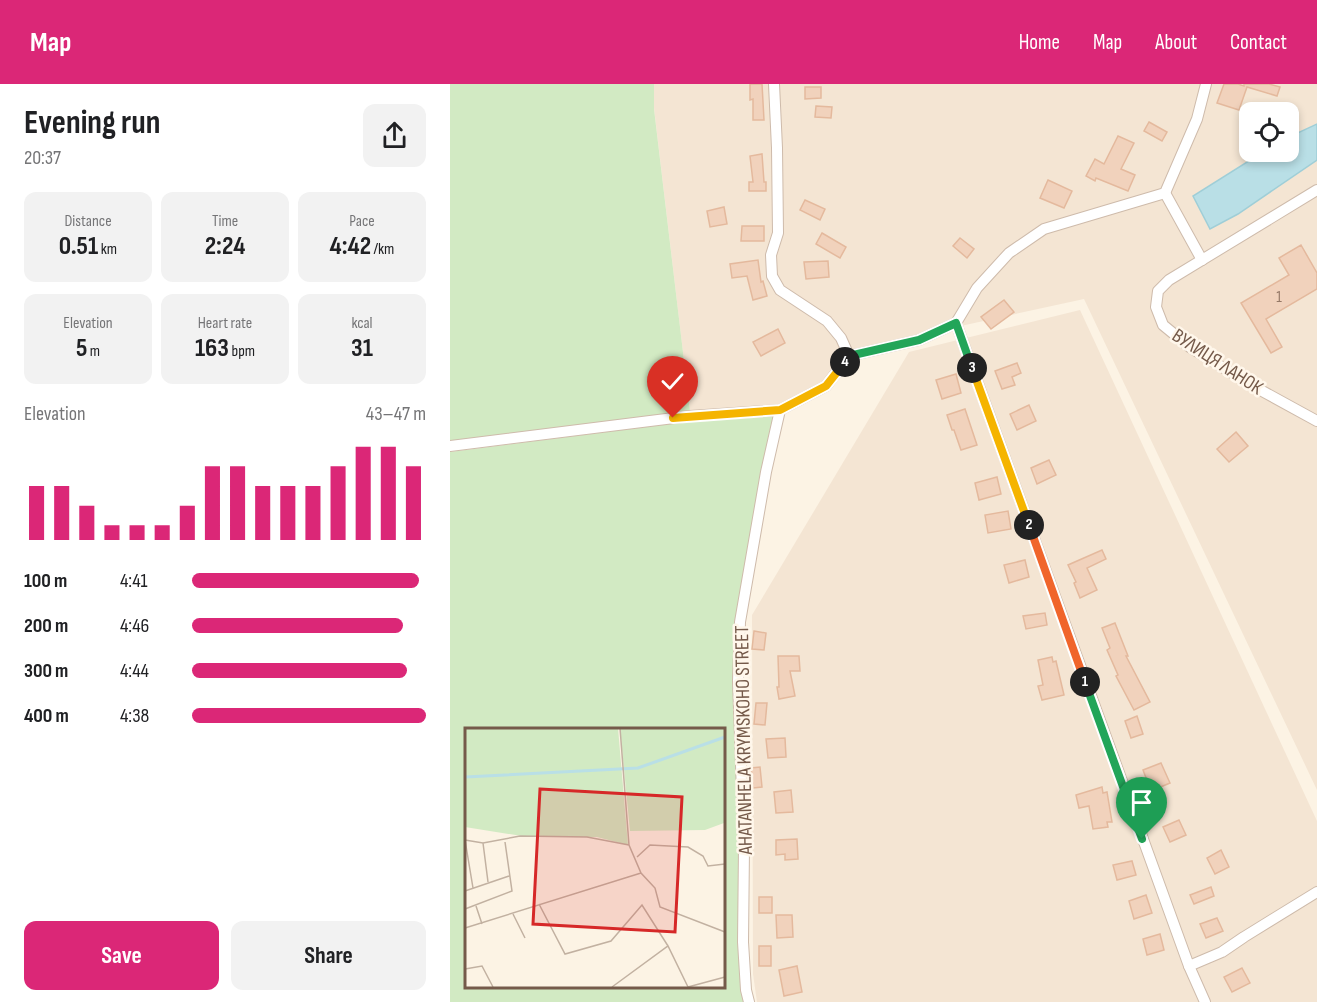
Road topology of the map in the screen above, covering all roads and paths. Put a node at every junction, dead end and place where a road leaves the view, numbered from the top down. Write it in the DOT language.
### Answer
graph roads {
  1 [pos="774,84"];
  2 [pos="1206,84"];
  3 [pos="1317,190"];
  4 [pos="1165,193"];
  5 [pos="1202,260"];
  6 [pos="956,323"];
  7 [pos="849,356"];
  8 [pos="780,410"];
  9 [pos="1317,421"];
  10 [pos="450,446"];
  11 [pos="1317,892"];
  12 [pos="1189,966"];
  13 [pos="749,1002"];
  14 [pos="1204,1002"];
  1 -- 7 [label="street"];
  2 -- 4 [label="street"];
  3 -- 5 [label="street"];
  4 -- 5 [label="street"];
  4 -- 6 [label="street"];
  5 -- 9 [label="street, ВУЛИЦЯ ЛАНОК"];
  6 -- 7 [label="street"];
  6 -- 12 [label="street"];
  7 -- 8 [label="street"];
  8 -- 10 [label="street"];
  8 -- 13 [label="street, AHATANHELA KRYMSKOHO STREET"];
  11 -- 12 [label="street"];
  12 -- 14 [label="street"];
}
